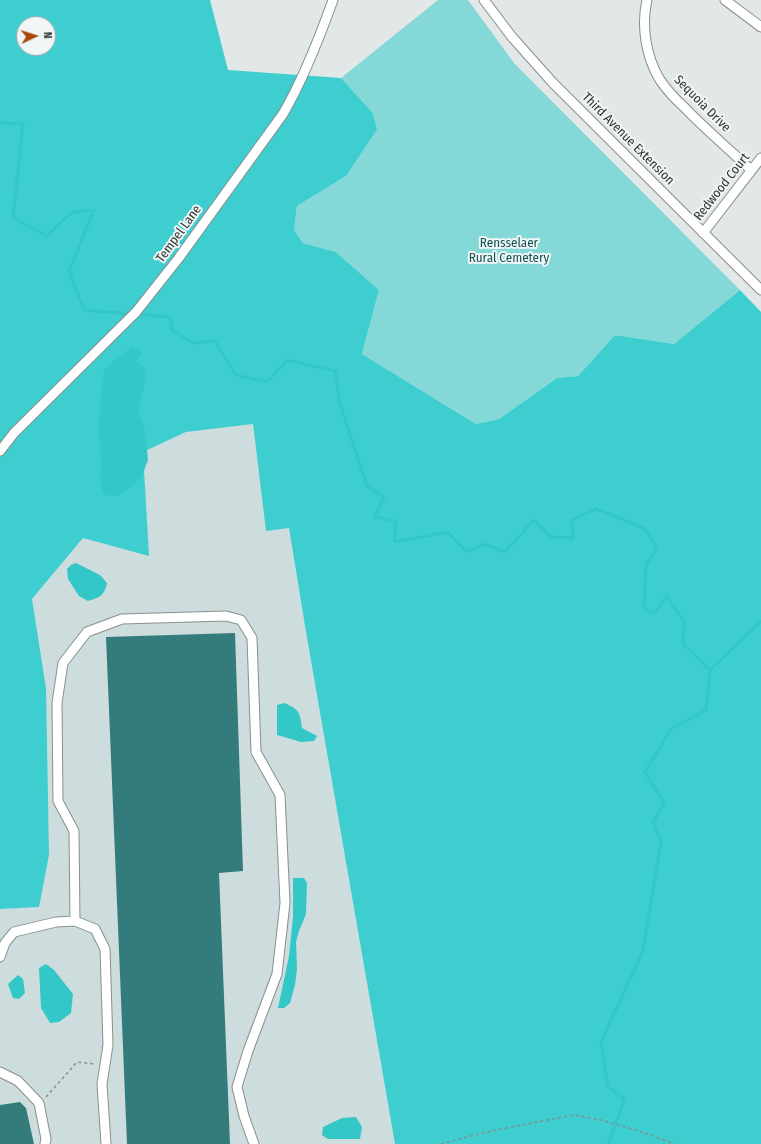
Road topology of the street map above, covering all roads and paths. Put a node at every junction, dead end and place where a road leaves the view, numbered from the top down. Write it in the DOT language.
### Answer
graph roads {
  1 [pos="333,0"];
  2 [pos="484,0"];
  3 [pos="647,0"];
  4 [pos="725,0"];
  5 [pos="761,27"];
  6 [pos="761,158"];
  7 [pos="751,170"];
  8 [pos="703,233"];
  9 [pos="761,290"];
  10 [pos="0,451"];
  11 [pos="75,922"];
  12 [pos="0,957"];
  13 [pos="105,1065"];
  14 [pos="0,1072"];
  15 [pos="53,1088"];
  16 [pos="45,1144"];
  17 [pos="106,1144"];
  18 [pos="254,1144"];
  19 [pos="441,1144"];
  20 [pos="675,1144"];
  1 -- 10 [label="street, Tempel Lane"];
  2 -- 8 [label="street, Third Avenue Extension"];
  3 -- 7 [label="street, Sequoia Drive"];
  4 -- 5 [label="street"];
  6 -- 7 [label="street, Redwood Court"];
  7 -- 8 [label="street, Redwood Court"];
  8 -- 9 [label="street, Third Avenue Extension"];
  11 -- 12 [label="street"];
  11 -- 13 [label="street"];
  11 -- 18 [label="street"];
  13 -- 15 [label="path"];
  13 -- 17 [label="street"];
  14 -- 16 [label="street"];
  19 -- 20 [label="path"];
}
